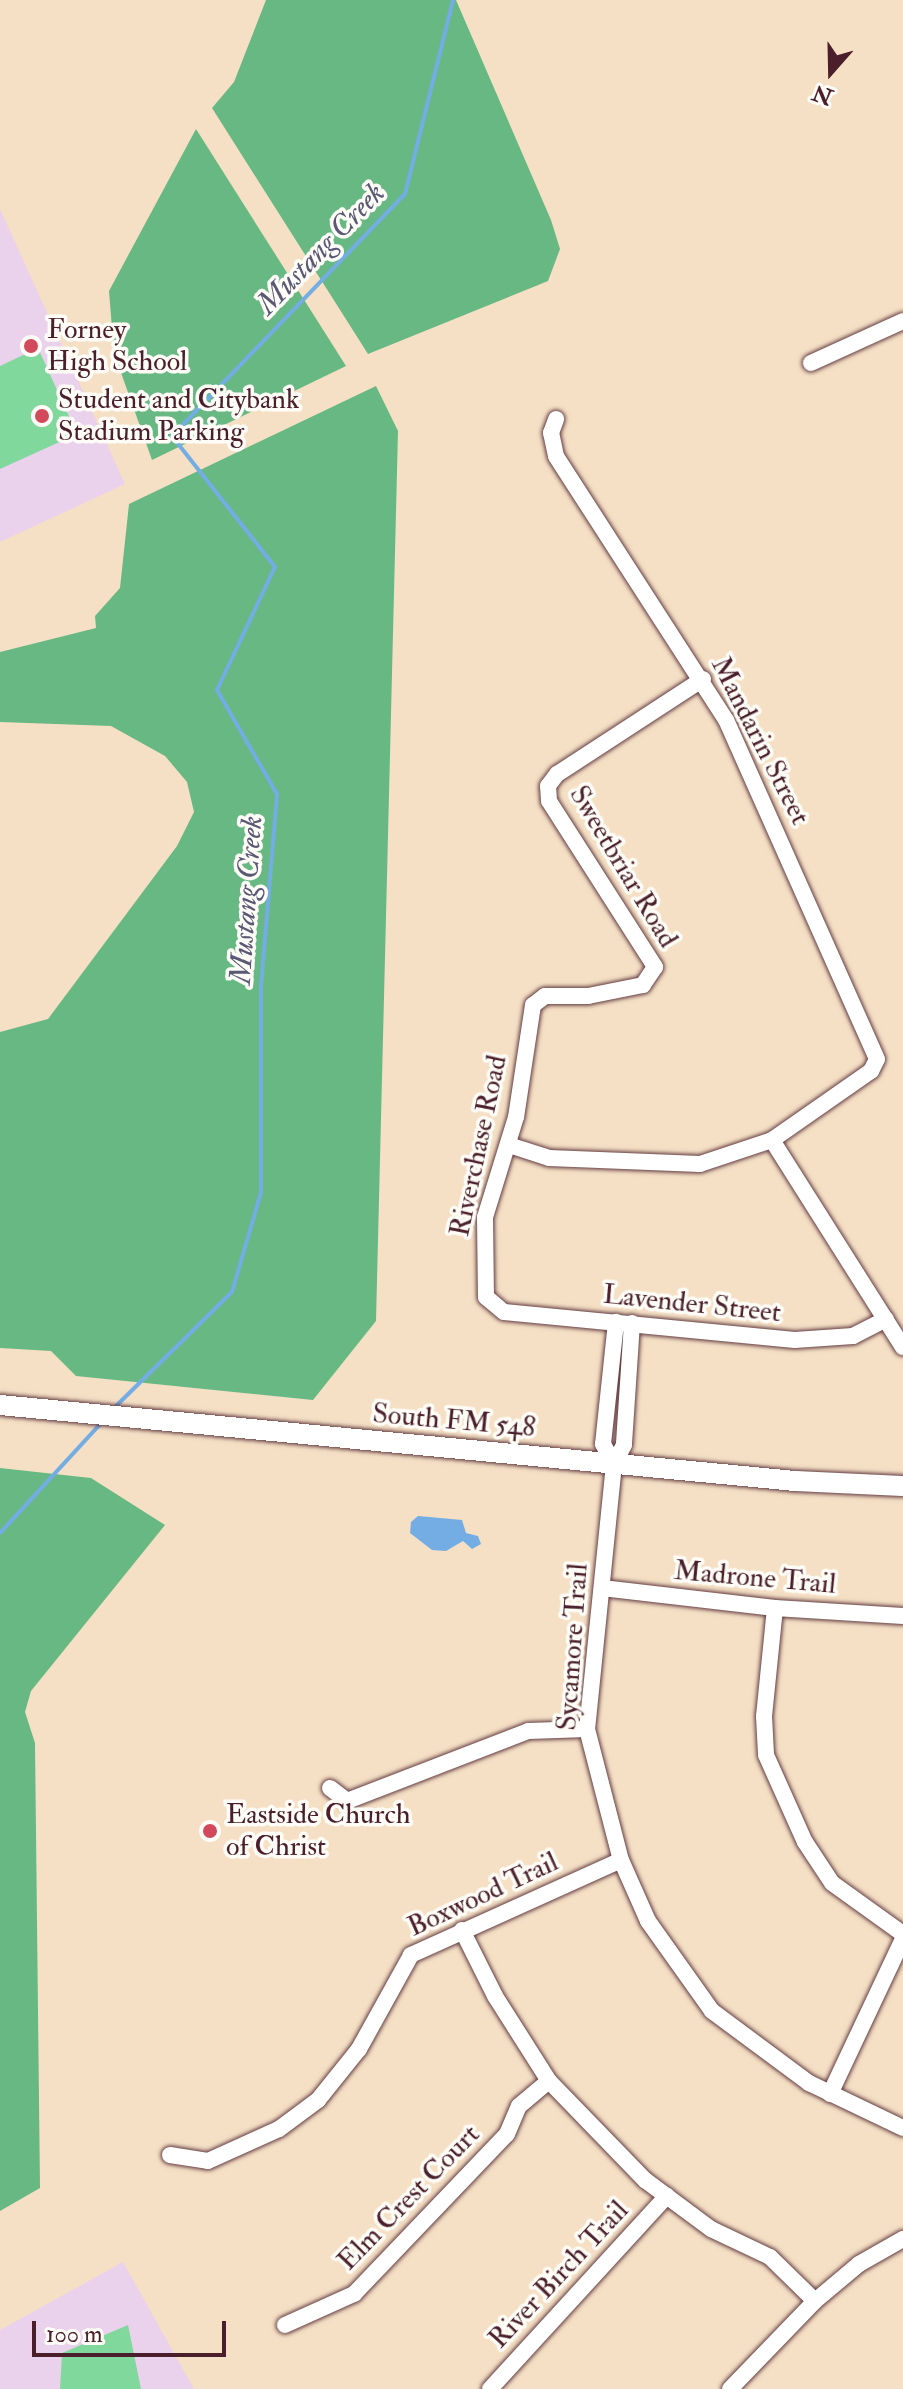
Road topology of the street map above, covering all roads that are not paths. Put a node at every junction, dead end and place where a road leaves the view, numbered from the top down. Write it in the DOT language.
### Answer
graph roads {
  1 [pos="903,321"];
  2 [pos="811,363"];
  3 [pos="556,419"];
  4 [pos="703,679"];
  5 [pos="538,998"];
  6 [pos="772,1140"];
  7 [pos="509,1145"];
  8 [pos="490,1305"];
  9 [pos="886,1319"];
  10 [pos="624,1323"];
  11 [pos="903,1347"];
  12 [pos="0,1405"];
  13 [pos="614,1464"];
  14 [pos="903,1486"];
  15 [pos="602,1588"];
  16 [pos="775,1608"];
  17 [pos="903,1616"];
  18 [pos="587,1729"];
  19 [pos="330,1788"];
  20 [pos="621,1860"];
  21 [pos="462,1930"];
  22 [pos="903,1936"];
  23 [pos="549,2081"];
  24 [pos="830,2094"];
  25 [pos="903,2128"];
  26 [pos="170,2155"];
  27 [pos="667,2196"];
  28 [pos="903,2239"];
  29 [pos="815,2301"];
  30 [pos="285,2325"];
  31 [pos="490,2389"];
  32 [pos="730,2389"];
  1 -- 2 [label="street"];
  3 -- 4 [label="street, Mandarin Street"];
  4 -- 5 [label="street, Sweetbriar Road"];
  4 -- 6 [label="street, Mandarin Street"];
  5 -- 7 [label="street, Riverchase Road"];
  6 -- 7 [label="street"];
  6 -- 9 [label="street"];
  7 -- 8 [label="street, Riverchase Road"];
  8 -- 10 [label="street, Lavender Street"];
  9 -- 10 [label="street, Lavender Street"];
  9 -- 11 [label="street"];
  10 -- 13 [label="street, Sycamore Trail"];
  12 -- 13 [label="main road, South FM 548"];
  13 -- 14 [label="main road, South FM 548"];
  13 -- 15 [label="street, Sycamore Trail"];
  15 -- 16 [label="street, Madrone Trail"];
  15 -- 18 [label="street, Sycamore Trail"];
  16 -- 17 [label="street, Madrone Trail"];
  16 -- 22 [label="street"];
  18 -- 19 [label="street"];
  18 -- 20 [label="street, Sycamore Trail"];
  20 -- 21 [label="street, Boxwood Trail"];
  20 -- 24 [label="street, Sycamore Trail"];
  21 -- 23 [label="street"];
  21 -- 26 [label="street, Boxwood Trail"];
  22 -- 24 [label="street"];
  23 -- 27 [label="street"];
  23 -- 30 [label="street, Elm Crest Court"];
  24 -- 25 [label="street, Sycamore Trail"];
  27 -- 29 [label="street"];
  27 -- 31 [label="street, River Birch Trail"];
  28 -- 29 [label="street"];
  29 -- 32 [label="street"];
}
